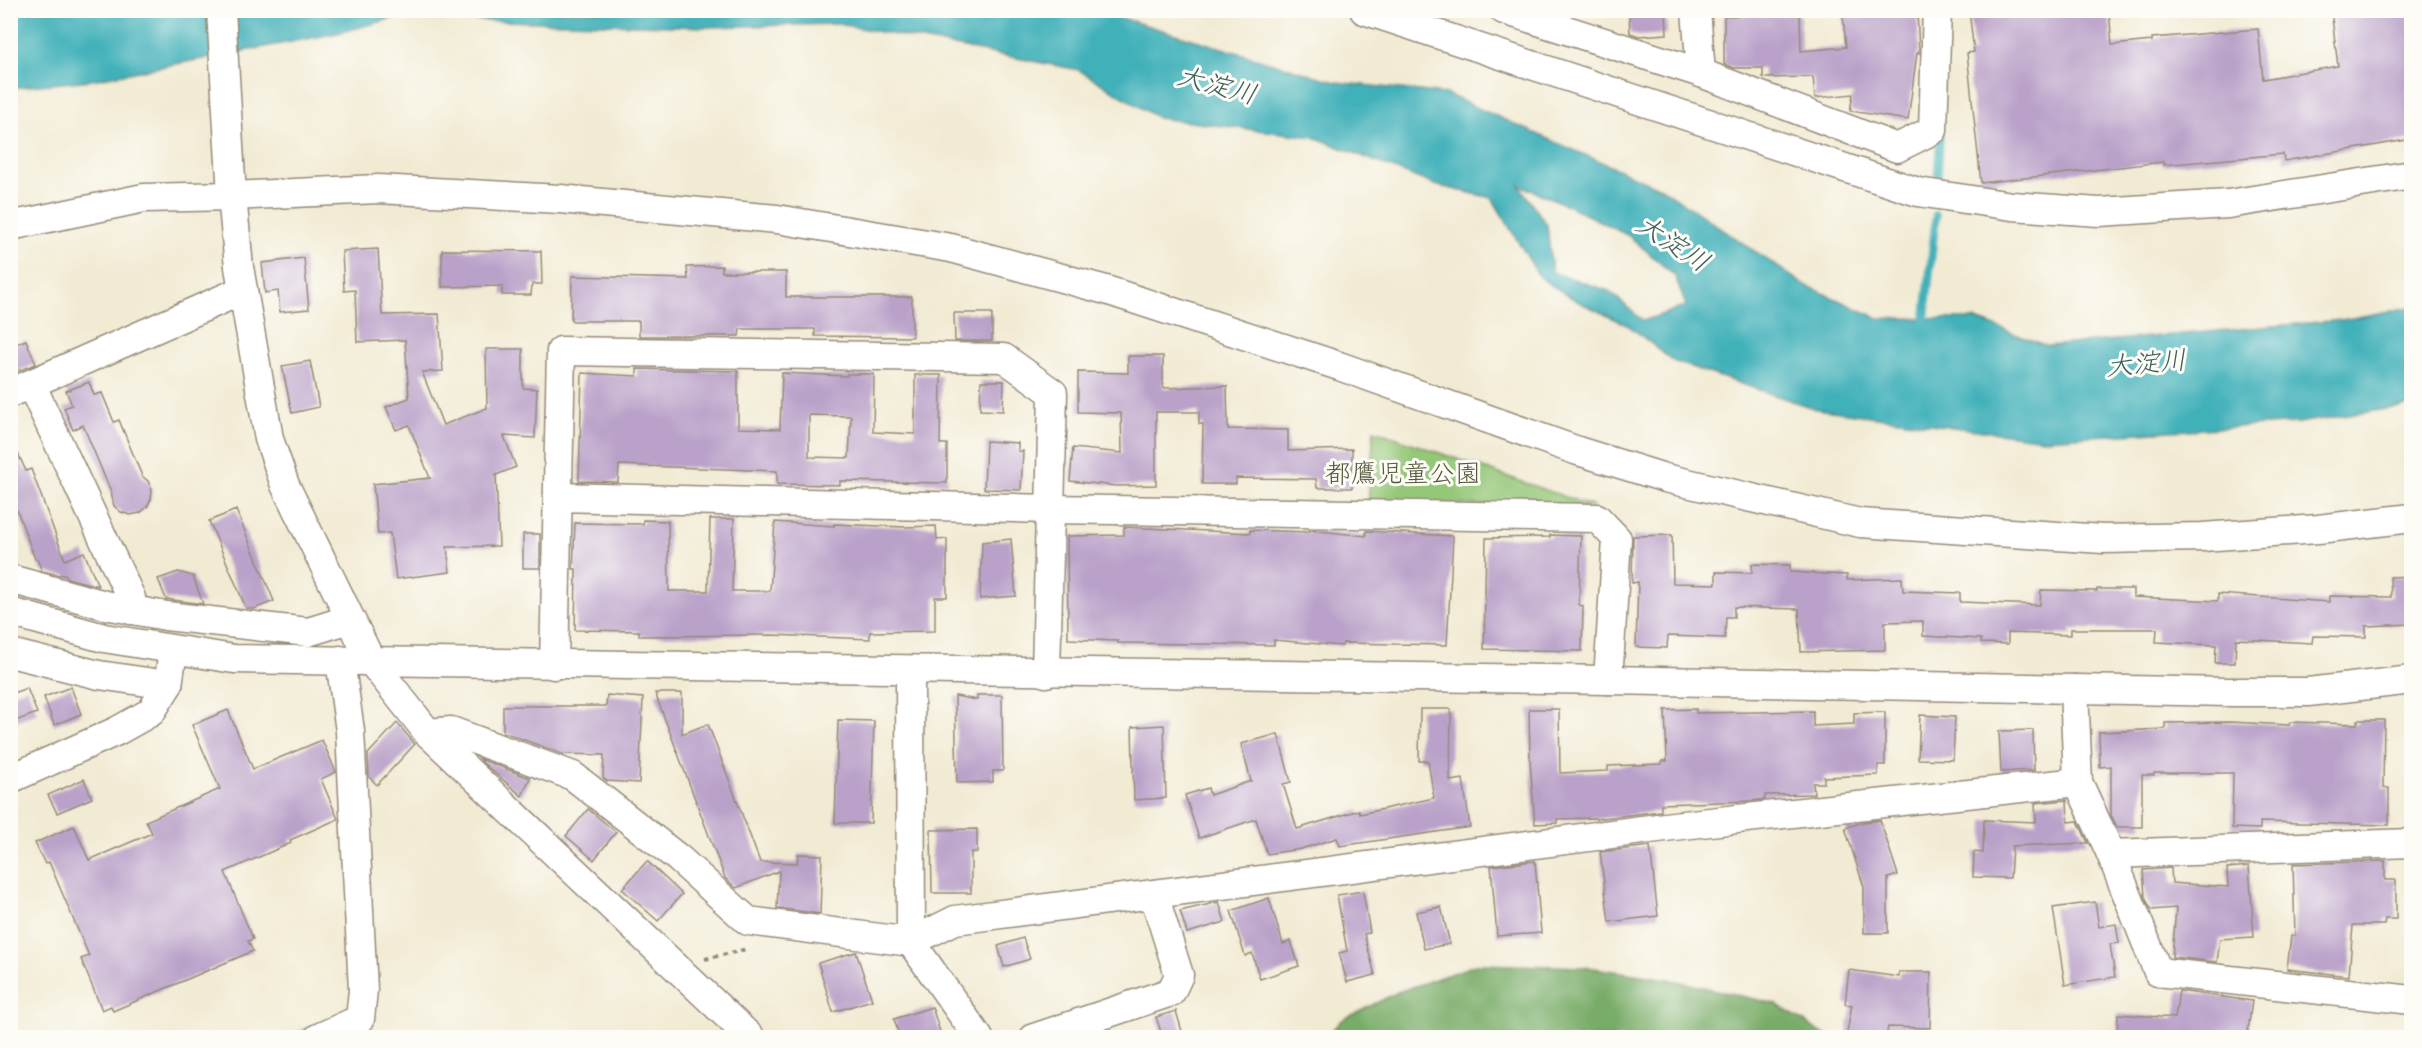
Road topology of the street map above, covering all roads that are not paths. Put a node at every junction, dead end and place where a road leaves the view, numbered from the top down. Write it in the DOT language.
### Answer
graph roads {
  1 [pos="221,10"];
  2 [pos="1364,10"];
  3 [pos="1504,10"];
  4 [pos="1696,10"];
  5 [pos="1937,10"];
  6 [pos="1701,73"];
  7 [pos="2412,175"];
  8 [pos="232,196"];
  9 [pos="57,215"];
  10 [pos="10,226"];
  11 [pos="10,241"];
  12 [pos="243,290"];
  13 [pos="21,388"];
  14 [pos="558,496"];
  15 [pos="1051,509"];
  16 [pos="2412,518"];
  17 [pos="10,579"];
  18 [pos="131,610"];
  19 [pos="10,612"];
  20 [pos="350,618"];
  21 [pos="173,651"];
  22 [pos="10,653"];
  23 [pos="340,660"];
  24 [pos="371,661"];
  25 [pos="554,665"];
  26 [pos="910,670"];
  27 [pos="1046,673"];
  28 [pos="1608,680"];
  29 [pos="2412,680"];
  30 [pos="168,685"];
  31 [pos="2074,689"];
  32 [pos="428,733"];
  33 [pos="10,779"];
  34 [pos="2078,782"];
  35 [pos="2412,843"];
  36 [pos="2111,854"];
  37 [pos="1154,895"];
  38 [pos="911,942"];
  39 [pos="2412,1000"];
  40 [pos="318,1038"];
  41 [pos="751,1038"];
  42 [pos="980,1038"];
  43 [pos="1034,1038"];
  1 -- 8 [label="street"];
  2 -- 7 [label="street"];
  3 -- 6 [label="street"];
  4 -- 6 [label="street"];
  5 -- 6 [label="street"];
  8 -- 9 [label="street"];
  8 -- 12 [label="street"];
  8 -- 16 [label="street"];
  9 -- 10 [label="street"];
  9 -- 11 [label="street"];
  12 -- 13 [label="street"];
  12 -- 20 [label="street"];
  13 -- 18 [label="street"];
  14 -- 15 [label="street"];
  14 -- 15 [label="street"];
  14 -- 25 [label="street"];
  15 -- 27 [label="street"];
  15 -- 28 [label="street"];
  17 -- 18 [label="street"];
  18 -- 20 [label="street"];
  19 -- 21 [label="street"];
  20 -- 24 [label="street"];
  21 -- 23 [label="street"];
  21 -- 30 [label="street"];
  22 -- 30 [label="street"];
  23 -- 24 [label="street"];
  23 -- 40 [label="street"];
  24 -- 25 [label="street"];
  24 -- 32 [label="street"];
  25 -- 26 [label="street"];
  26 -- 27 [label="street"];
  26 -- 38 [label="street"];
  27 -- 28 [label="street"];
  28 -- 31 [label="street"];
  29 -- 31 [label="street"];
  30 -- 33 [label="street"];
  31 -- 34 [label="street"];
  32 -- 38 [label="street"];
  32 -- 41 [label="street"];
  34 -- 36 [label="street"];
  34 -- 37 [label="street"];
  35 -- 36 [label="street"];
  36 -- 39 [label="street"];
  37 -- 38 [label="street"];
  37 -- 43 [label="street"];
  38 -- 42 [label="street"];
}
